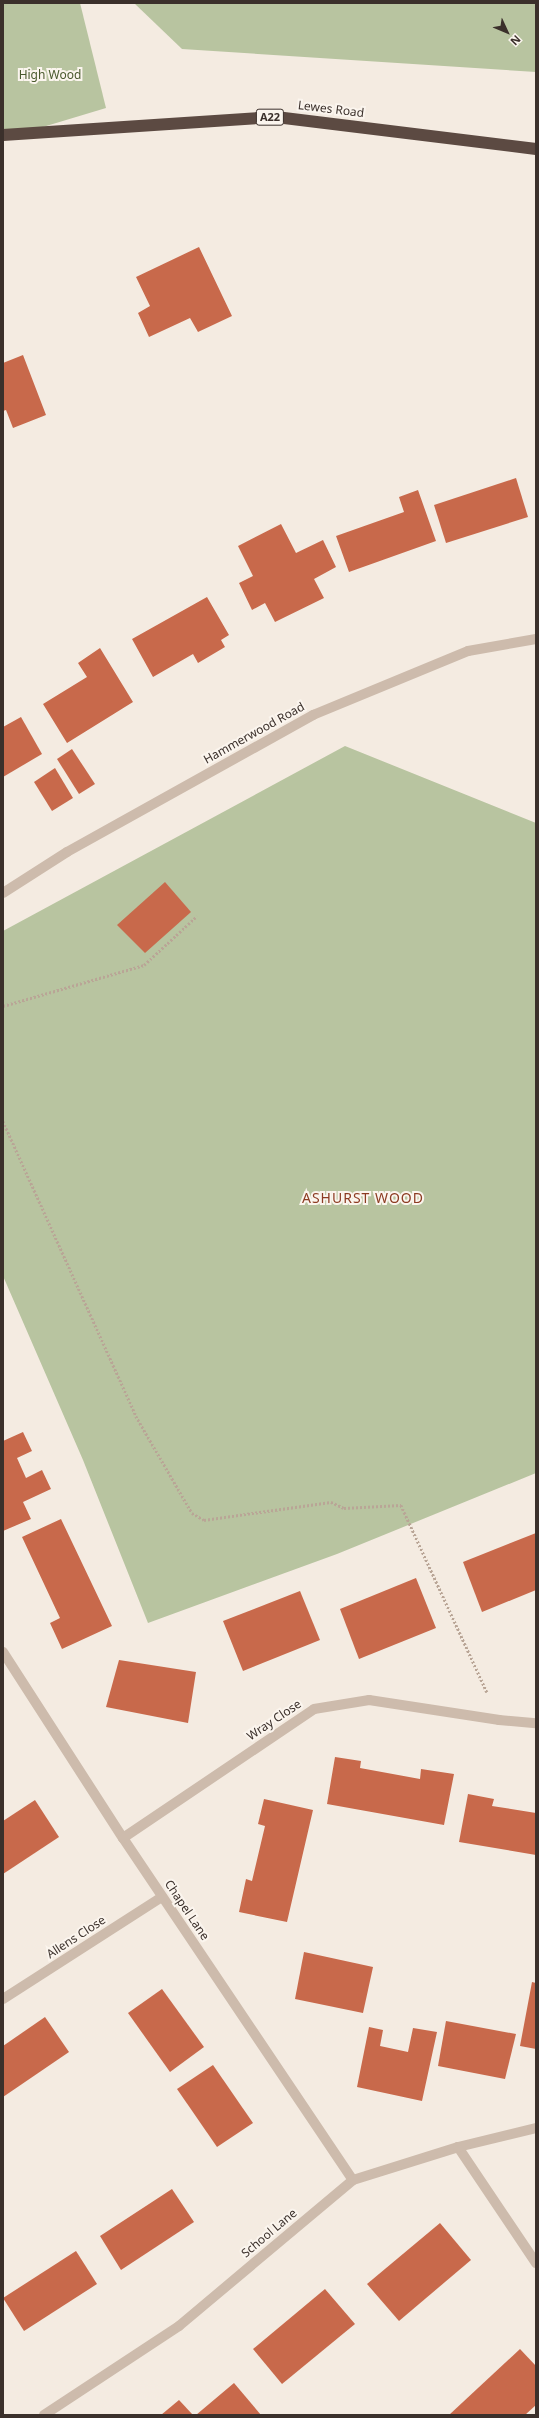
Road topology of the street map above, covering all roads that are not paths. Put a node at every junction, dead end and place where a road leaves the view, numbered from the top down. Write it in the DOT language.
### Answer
graph roads {
  1 [pos="3,135"];
  2 [pos="536,149"];
  3 [pos="536,639"];
  4 [pos="3,893"];
  5 [pos="3,1652"];
  6 [pos="536,1723"];
  7 [pos="123,1838"];
  8 [pos="162,1897"];
  9 [pos="3,1999"];
  10 [pos="536,2128"];
  11 [pos="458,2147"];
  12 [pos="353,2180"];
  13 [pos="536,2263"];
  14 [pos="44,2415"];
  1 -- 2 [label="highway, Lewes Road / A22"];
  3 -- 4 [label="street, Hammerwood Road"];
  5 -- 7 [label="street, Chapel Lane"];
  6 -- 7 [label="street, Wray Close"];
  7 -- 8 [label="street, Chapel Lane"];
  8 -- 9 [label="street, Allens Close"];
  8 -- 12 [label="street, Chapel Lane"];
  10 -- 11 [label="street, School Lane"];
  11 -- 12 [label="street, School Lane"];
  11 -- 13 [label="street"];
  12 -- 14 [label="street, School Lane"];
}
